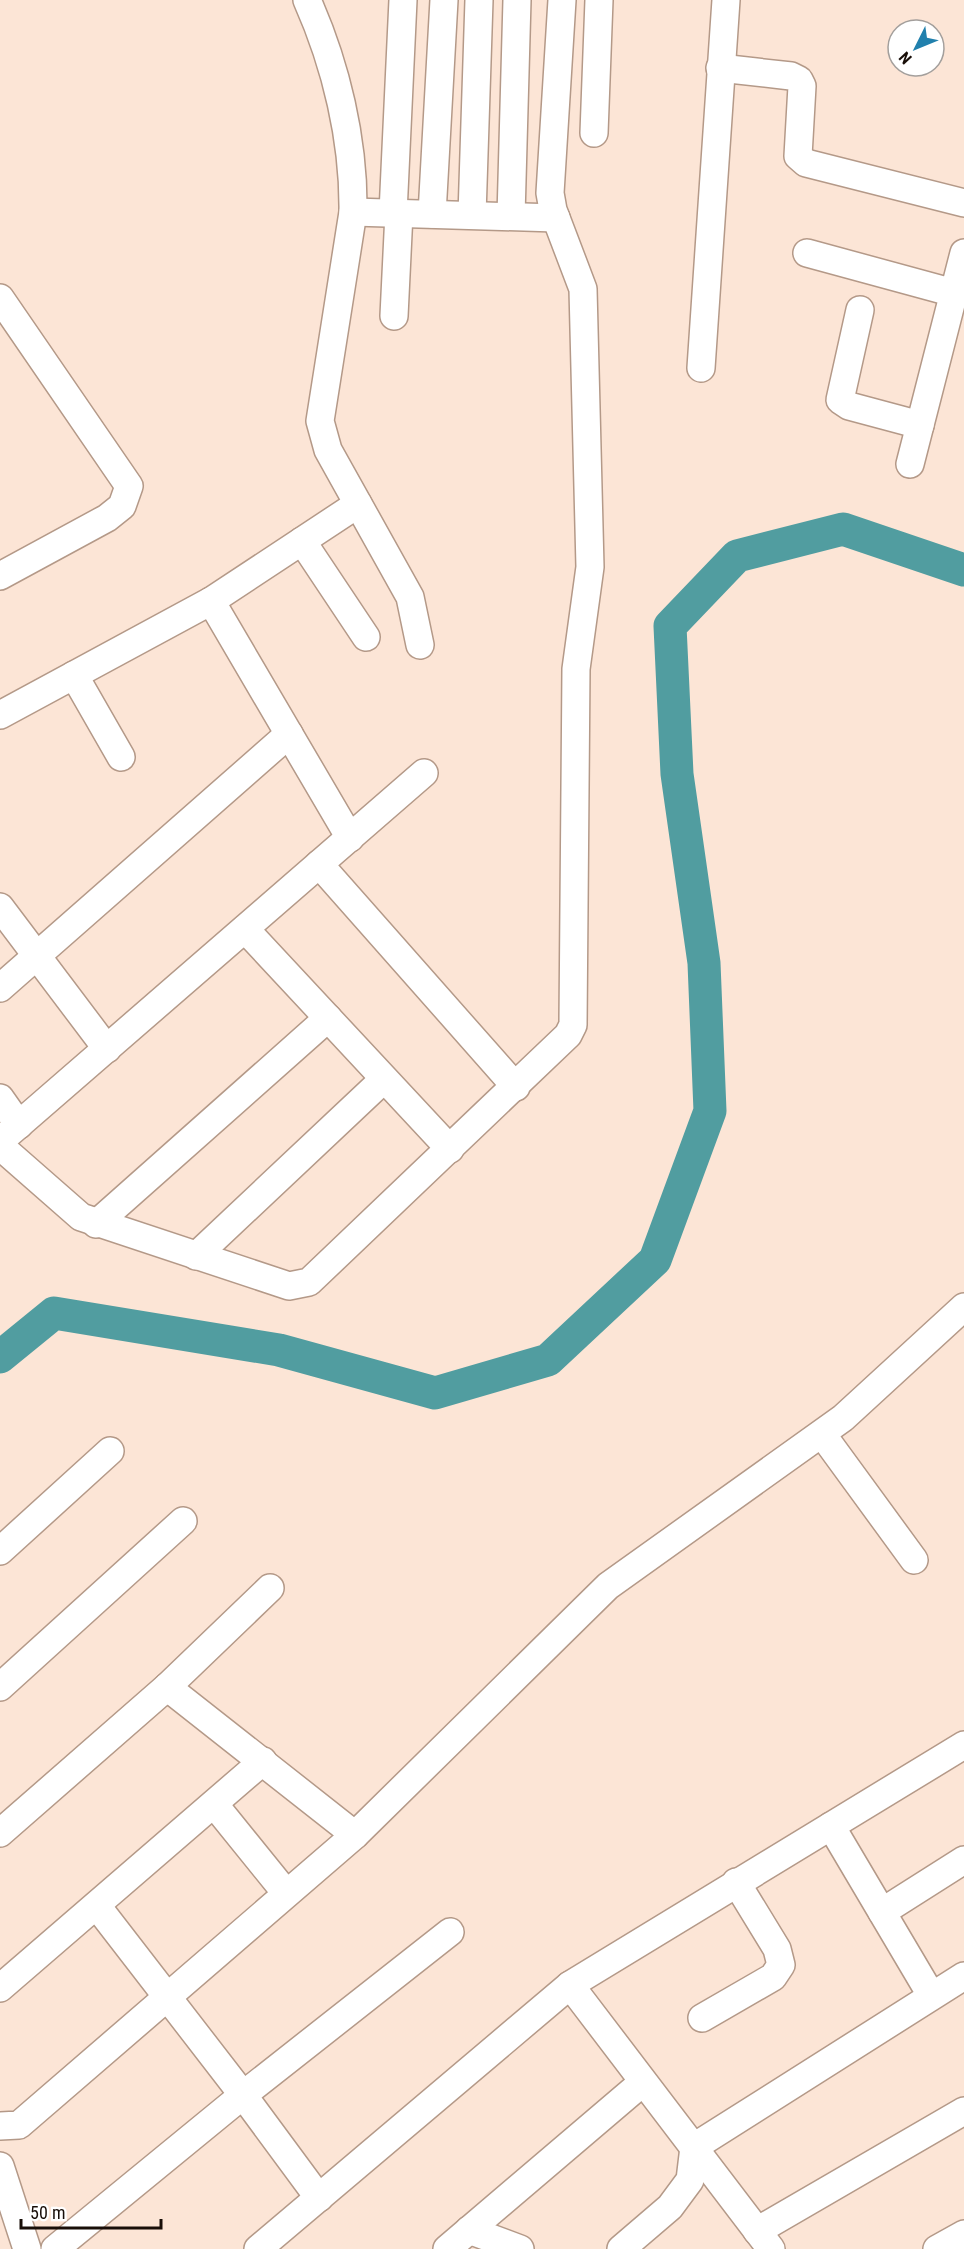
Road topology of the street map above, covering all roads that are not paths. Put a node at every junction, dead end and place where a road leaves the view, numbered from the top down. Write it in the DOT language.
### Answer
graph roads {
  1 [pos="307,0"];
  2 [pos="403,0"];
  3 [pos="444,0"];
  4 [pos="479,0"];
  5 [pos="517,0"];
  6 [pos="562,0"];
  7 [pos="599,0"];
  8 [pos="726,0"];
  9 [pos="720,68"];
  10 [pos="594,133"];
  11 [pos="964,202"];
  12 [pos="353,212"];
  13 [pos="396,213"];
  14 [pos="432,214"];
  15 [pos="472,215"];
  16 [pos="511,216"];
  17 [pos="556,218"];
  18 [pos="807,253"];
  19 [pos="964,253"];
  20 [pos="954,293"];
  21 [pos="860,310"];
  22 [pos="5,314"];
  23 [pos="394,316"];
  24 [pos="701,368"];
  25 [pos="920,425"];
  26 [pos="910,464"];
  27 [pos="358,504"];
  28 [pos="302,541"];
  29 [pos="0,576"];
  30 [pos="211,602"];
  31 [pos="366,637"];
  32 [pos="420,645"];
  33 [pos="74,675"];
  34 [pos="0,715"];
  35 [pos="288,734"];
  36 [pos="121,757"];
  37 [pos="424,773"];
  38 [pos="350,838"];
  39 [pos="319,864"];
  40 [pos="0,907"];
  41 [pos="245,929"];
  42 [pos="35,957"];
  43 [pos="0,988"];
  44 [pos="328,1018"];
  45 [pos="107,1049"];
  46 [pos="384,1079"];
  47 [pos="516,1087"];
  48 [pos="0,1098"];
  49 [pos="9,1133"];
  50 [pos="0,1146"];
  51 [pos="450,1149"];
  52 [pos="96,1224"];
  53 [pos="196,1256"];
  54 [pos="964,1306"];
  55 [pos="822,1434"];
  56 [pos="110,1451"];
  57 [pos="183,1521"];
  58 [pos="0,1551"];
  59 [pos="914,1560"];
  60 [pos="270,1588"];
  61 [pos="0,1687"];
  62 [pos="167,1687"];
  63 [pos="964,1745"];
  64 [pos="263,1761"];
  65 [pos="214,1804"];
  66 [pos="831,1826"];
  67 [pos="0,1833"];
  68 [pos="354,1835"];
  69 [pos="964,1860"];
  70 [pos="736,1882"];
  71 [pos="286,1893"];
  72 [pos="97,1906"];
  73 [pos="882,1912"];
  74 [pos="450,1932"];
  75 [pos="964,1976"];
  76 [pos="570,1985"];
  77 [pos="0,1988"];
  78 [pos="932,1995"];
  79 [pos="166,1996"];
  80 [pos="702,2018"];
  81 [pos="643,2082"];
  82 [pos="243,2095"];
  83 [pos="964,2111"];
  84 [pos="0,2126"];
  85 [pos="694,2147"];
  86 [pos="0,2166"];
  87 [pos="319,2198"];
  88 [pos="469,2230"];
  89 [pos="964,2234"];
  90 [pos="764,2240"];
  91 [pos="27,2249"];
  92 [pos="55,2249"];
  93 [pos="258,2249"];
  94 [pos="447,2249"];
  95 [pos="520,2249"];
  96 [pos="621,2249"];
  97 [pos="937,2249"];
  1 -- 12 [label="street"];
  2 -- 13 [label="street"];
  3 -- 14 [label="street"];
  4 -- 15 [label="street"];
  5 -- 16 [label="street"];
  6 -- 17 [label="street"];
  7 -- 10 [label="street"];
  8 -- 9 [label="street"];
  9 -- 11 [label="street"];
  9 -- 24 [label="street"];
  12 -- 13 [label="street"];
  12 -- 27 [label="street"];
  13 -- 14 [label="street"];
  13 -- 23 [label="street"];
  14 -- 15 [label="street"];
  15 -- 16 [label="street"];
  16 -- 17 [label="street"];
  17 -- 47 [label="street"];
  18 -- 20 [label="street"];
  19 -- 20 [label="street"];
  20 -- 25 [label="street"];
  21 -- 25 [label="street"];
  22 -- 29 [label="street"];
  25 -- 26 [label="street"];
  27 -- 28 [label="street"];
  27 -- 32 [label="street"];
  28 -- 30 [label="street"];
  28 -- 31 [label="street"];
  30 -- 33 [label="street"];
  30 -- 35 [label="street"];
  33 -- 34 [label="street"];
  33 -- 36 [label="street"];
  35 -- 38 [label="street"];
  35 -- 42 [label="street"];
  37 -- 38 [label="street"];
  38 -- 39 [label="street"];
  39 -- 41 [label="street"];
  39 -- 47 [label="street"];
  40 -- 42 [label="street"];
  41 -- 44 [label="street"];
  41 -- 45 [label="street"];
  42 -- 43 [label="street"];
  42 -- 45 [label="street"];
  44 -- 46 [label="street"];
  44 -- 52 [label="street"];
  45 -- 49 [label="street"];
  46 -- 51 [label="street"];
  46 -- 53 [label="street"];
  47 -- 51 [label="street"];
  48 -- 49 [label="street"];
  50 -- 52 [label="street"];
  51 -- 53 [label="street"];
  52 -- 53 [label="street"];
  54 -- 55 [label="street"];
  55 -- 59 [label="street"];
  55 -- 68 [label="street"];
  56 -- 58 [label="street"];
  57 -- 61 [label="street"];
  60 -- 62 [label="street"];
  62 -- 64 [label="street"];
  62 -- 67 [label="street"];
  63 -- 66 [label="street"];
  64 -- 65 [label="street"];
  64 -- 68 [label="street"];
  65 -- 71 [label="street"];
  65 -- 72 [label="street"];
  66 -- 70 [label="street"];
  66 -- 73 [label="street"];
  68 -- 71 [label="street"];
  69 -- 73 [label="street"];
  70 -- 76 [label="street"];
  70 -- 80 [label="street"];
  71 -- 79 [label="street"];
  72 -- 77 [label="street"];
  72 -- 79 [label="street"];
  73 -- 78 [label="street"];
  74 -- 82 [label="street"];
  75 -- 78 [label="street"];
  76 -- 81 [label="street"];
  76 -- 87 [label="street"];
  78 -- 85 [label="street"];
  79 -- 82 [label="street"];
  79 -- 84 [label="street"];
  81 -- 85 [label="street"];
  81 -- 88 [label="street"];
  82 -- 87 [label="street"];
  82 -- 92 [label="street"];
  83 -- 90 [label="street"];
  85 -- 90 [label="street"];
  85 -- 96 [label="street"];
  86 -- 91 [label="street"];
  87 -- 93 [label="street"];
  88 -- 94 [label="street"];
  88 -- 95 [label="street"];
  89 -- 97 [label="street"];
}
